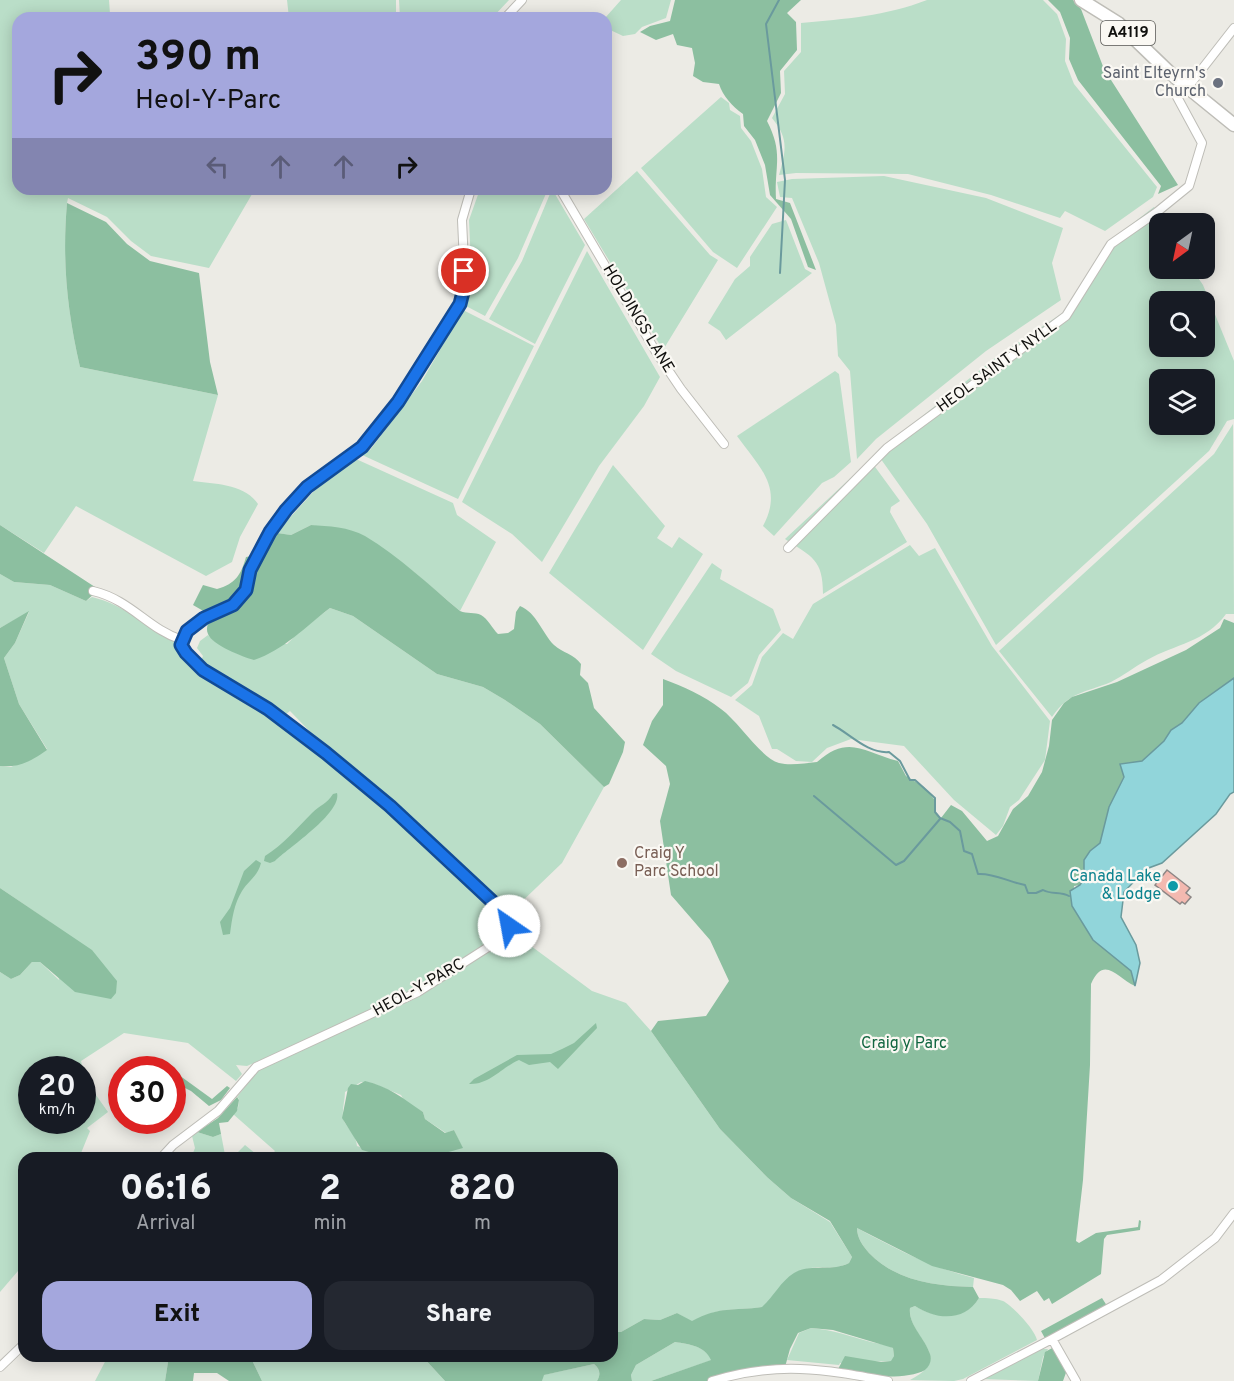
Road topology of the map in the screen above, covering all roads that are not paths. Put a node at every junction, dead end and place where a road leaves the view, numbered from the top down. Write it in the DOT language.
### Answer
graph roads {
  1 [pos="522,0"];
  2 [pos="1081,0"];
  3 [pos="511,12"];
  4 [pos="1234,28"];
  5 [pos="1188,87"];
  6 [pos="1234,125"];
  7 [pos="469,195"];
  8 [pos="564,195"];
  9 [pos="724,444"];
  10 [pos="788,548"];
  11 [pos="93,591"];
  12 [pos="182,640"];
  13 [pos="167,1152"];
  14 [pos="1234,1213"];
  15 [pos="1052,1339"];
  16 [pos="18,1350"];
  17 [pos="0,1367"];
  18 [pos="712,1381"];
  19 [pos="888,1381"];
  20 [pos="971,1381"];
  21 [pos="1076,1381"];
  1 -- 3 [label="street"];
  2 -- 5 [label="main road, A4119"];
  4 -- 5 [label="street, HEOL SAINT Y NYLL"];
  5 -- 6 [label="main road, A4119"];
  5 -- 10 [label="street, HEOL SAINT Y NYLL"];
  7 -- 12 [label="street"];
  8 -- 9 [label="street, HOLDINGS LANE"];
  11 -- 12 [label="street"];
  12 -- 13 [label="street, HEOL-Y-PARC"];
  14 -- 15 [label="street"];
  15 -- 20 [label="street"];
  15 -- 21 [label="street"];
  16 -- 17 [label="street"];
  18 -- 19 [label="street"];
}
